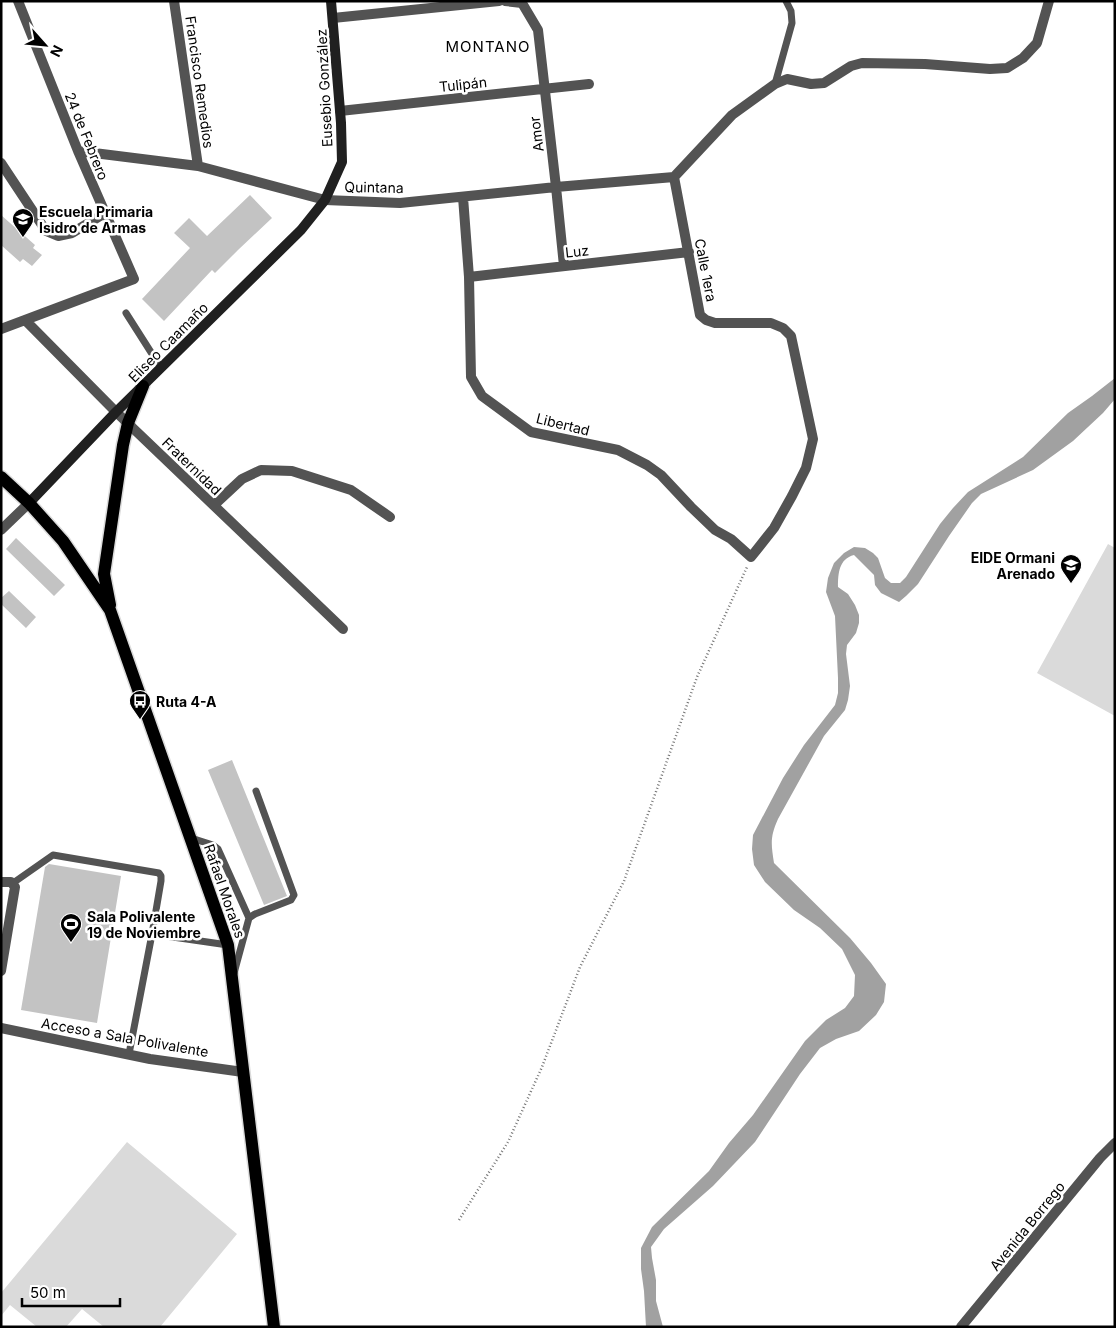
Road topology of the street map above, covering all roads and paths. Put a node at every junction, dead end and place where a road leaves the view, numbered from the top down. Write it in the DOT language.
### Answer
graph roads {
  1 [pos="18,1"];
  2 [pos="174,1"];
  3 [pos="331,1"];
  4 [pos="499,1"];
  5 [pos="505,1"];
  6 [pos="786,1"];
  7 [pos="1049,1"];
  8 [pos="333,18"];
  9 [pos="589,84"];
  10 [pos="775,84"];
  11 [pos="545,88"];
  12 [pos="340,111"];
  13 [pos="78,151"];
  14 [pos="1,163"];
  15 [pos="198,166"];
  16 [pos="674,177"];
  17 [pos="556,187"];
  18 [pos="463,197"];
  19 [pos="325,200"];
  20 [pos="105,213"];
  21 [pos="689,252"];
  22 [pos="564,266"];
  23 [pos="468,277"];
  24 [pos="126,313"];
  25 [pos="25,320"];
  26 [pos="1,329"];
  27 [pos="161,368"];
  28 [pos="143,386"];
  29 [pos="116,412"];
  30 [pos="128,423"];
  31 [pos="1,477"];
  32 [pos="29,503"];
  33 [pos="214,505"];
  34 [pos="390,517"];
  35 [pos="1,530"];
  36 [pos="751,558"];
  37 [pos="110,610"];
  38 [pos="344,629"];
  39 [pos="256,791"];
  40 [pos="190,838"];
  41 [pos="1,882"];
  42 [pos="13,883"];
  43 [pos="249,918"];
  44 [pos="152,934"];
  45 [pos="228,945"];
  46 [pos="1,972"];
  47 [pos="232,980"];
  48 [pos="1,1028"];
  49 [pos="128,1054"];
  50 [pos="243,1072"];
  51 [pos="1115,1143"];
  52 [pos="459,1220"];
  53 [pos="274,1327"];
  54 [pos="960,1327"];
  1 -- 13 [label="street, 24 de Febrero"];
  2 -- 15 [label="street, Francisco Remedios"];
  3 -- 8 [label="main road, Eusebio González"];
  4 -- 8 [label="street"];
  5 -- 11 [label="street, Amor"];
  6 -- 10 [label="lane"];
  7 -- 10 [label="street"];
  8 -- 12 [label="main road, Eusebio González"];
  9 -- 11 [label="street, Tulipán"];
  10 -- 16 [label="street"];
  11 -- 12 [label="street, Tulipán"];
  11 -- 17 [label="street, Amor"];
  12 -- 19 [label="main road, Eusebio González"];
  13 -- 15 [label="street, Quintana"];
  13 -- 20 [label="street, 24 de Febrero"];
  14 -- 20 [label="street"];
  15 -- 19 [label="street, Quintana"];
  16 -- 17 [label="street, Quintana"];
  16 -- 21 [label="street, Calle 1era"];
  17 -- 18 [label="street, Quintana"];
  17 -- 22 [label="street, Amor"];
  18 -- 19 [label="street, Quintana"];
  18 -- 23 [label="street, Libertad"];
  19 -- 27 [label="main road, Eliseo Caamaño"];
  20 -- 25 [label="street, 24 de Febrero"];
  21 -- 22 [label="street, Luz"];
  21 -- 36 [label="street, Calle 1era"];
  22 -- 23 [label="street, Luz"];
  23 -- 36 [label="street, Libertad"];
  24 -- 27 [label="lane"];
  25 -- 26 [label="street"];
  25 -- 29 [label="street, Fraternidad"];
  27 -- 28 [label="main road, Eliseo Caamaño"];
  28 -- 29 [label="main road, Eliseo Caamaño"];
  28 -- 30 [label="main road"];
  29 -- 30 [label="street, Fraternidad"];
  29 -- 32 [label="main road, Eliseo Caamaño"];
  30 -- 33 [label="street, Fraternidad"];
  30 -- 37 [label="main road"];
  31 -- 32 [label="main road, Rafael Morales"];
  32 -- 35 [label="street"];
  32 -- 37 [label="main road, Rafael Morales"];
  33 -- 34 [label="street"];
  33 -- 38 [label="street, Fraternidad"];
  36 -- 52 [label="path"];
  37 -- 40 [label="main road, Rafael Morales"];
  39 -- 43 [label="lane"];
  40 -- 43 [label="lane"];
  40 -- 45 [label="main road, Rafael Morales"];
  41 -- 42 [label="street"];
  42 -- 44 [label="lane"];
  42 -- 46 [label="street"];
  43 -- 47 [label="lane"];
  44 -- 45 [label="lane"];
  44 -- 49 [label="lane"];
  45 -- 47 [label="main road, Rafael Morales"];
  47 -- 50 [label="main road, Rafael Morales"];
  48 -- 49 [label="street, Acceso a Sala Polivalente"];
  49 -- 50 [label="street, Acceso a Sala Polivalente"];
  50 -- 53 [label="main road, Rafael Morales"];
  51 -- 54 [label="street, Avenida Borrego"];
}
